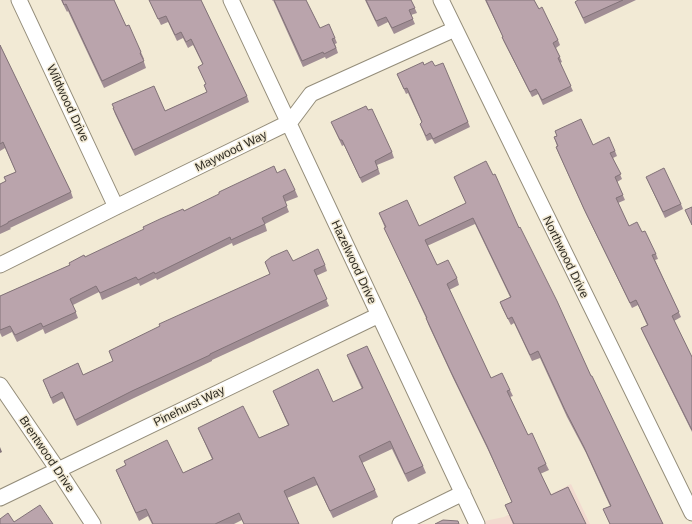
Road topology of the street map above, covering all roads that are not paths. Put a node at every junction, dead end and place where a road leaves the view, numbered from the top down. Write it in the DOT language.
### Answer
graph roads {
  1 [pos="19,0"];
  2 [pos="232,0"];
  3 [pos="441,0"];
  4 [pos="455,29"];
  5 [pos="290,122"];
  6 [pos="116,207"];
  7 [pos="0,265"];
  8 [pos="379,315"];
  9 [pos="0,385"];
  10 [pos="58,470"];
  11 [pos="463,493"];
  12 [pos="0,498"];
  13 [pos="692,513"];
  14 [pos="93,524"];
  15 [pos="400,524"];
  16 [pos="477,524"];
  1 -- 6 [label="street, Wildwood Drive"];
  2 -- 5 [label="street, Hazelwood Drive"];
  3 -- 4 [label="street, Northwood Drive"];
  4 -- 5 [label="street, Maywood Way"];
  4 -- 13 [label="street, Northwood Drive"];
  5 -- 6 [label="street, Maywood Way"];
  5 -- 8 [label="street, Hazelwood Drive"];
  6 -- 7 [label="street, Maywood Way"];
  8 -- 10 [label="street, Pinehurst Way"];
  8 -- 11 [label="street, Hazelwood Drive"];
  9 -- 10 [label="street, Brentwood Drive"];
  10 -- 12 [label="street, Pinehurst Way"];
  10 -- 14 [label="street, Brentwood Drive"];
  11 -- 15 [label="street"];
  11 -- 16 [label="street, Hazelwood Drive"];
}
